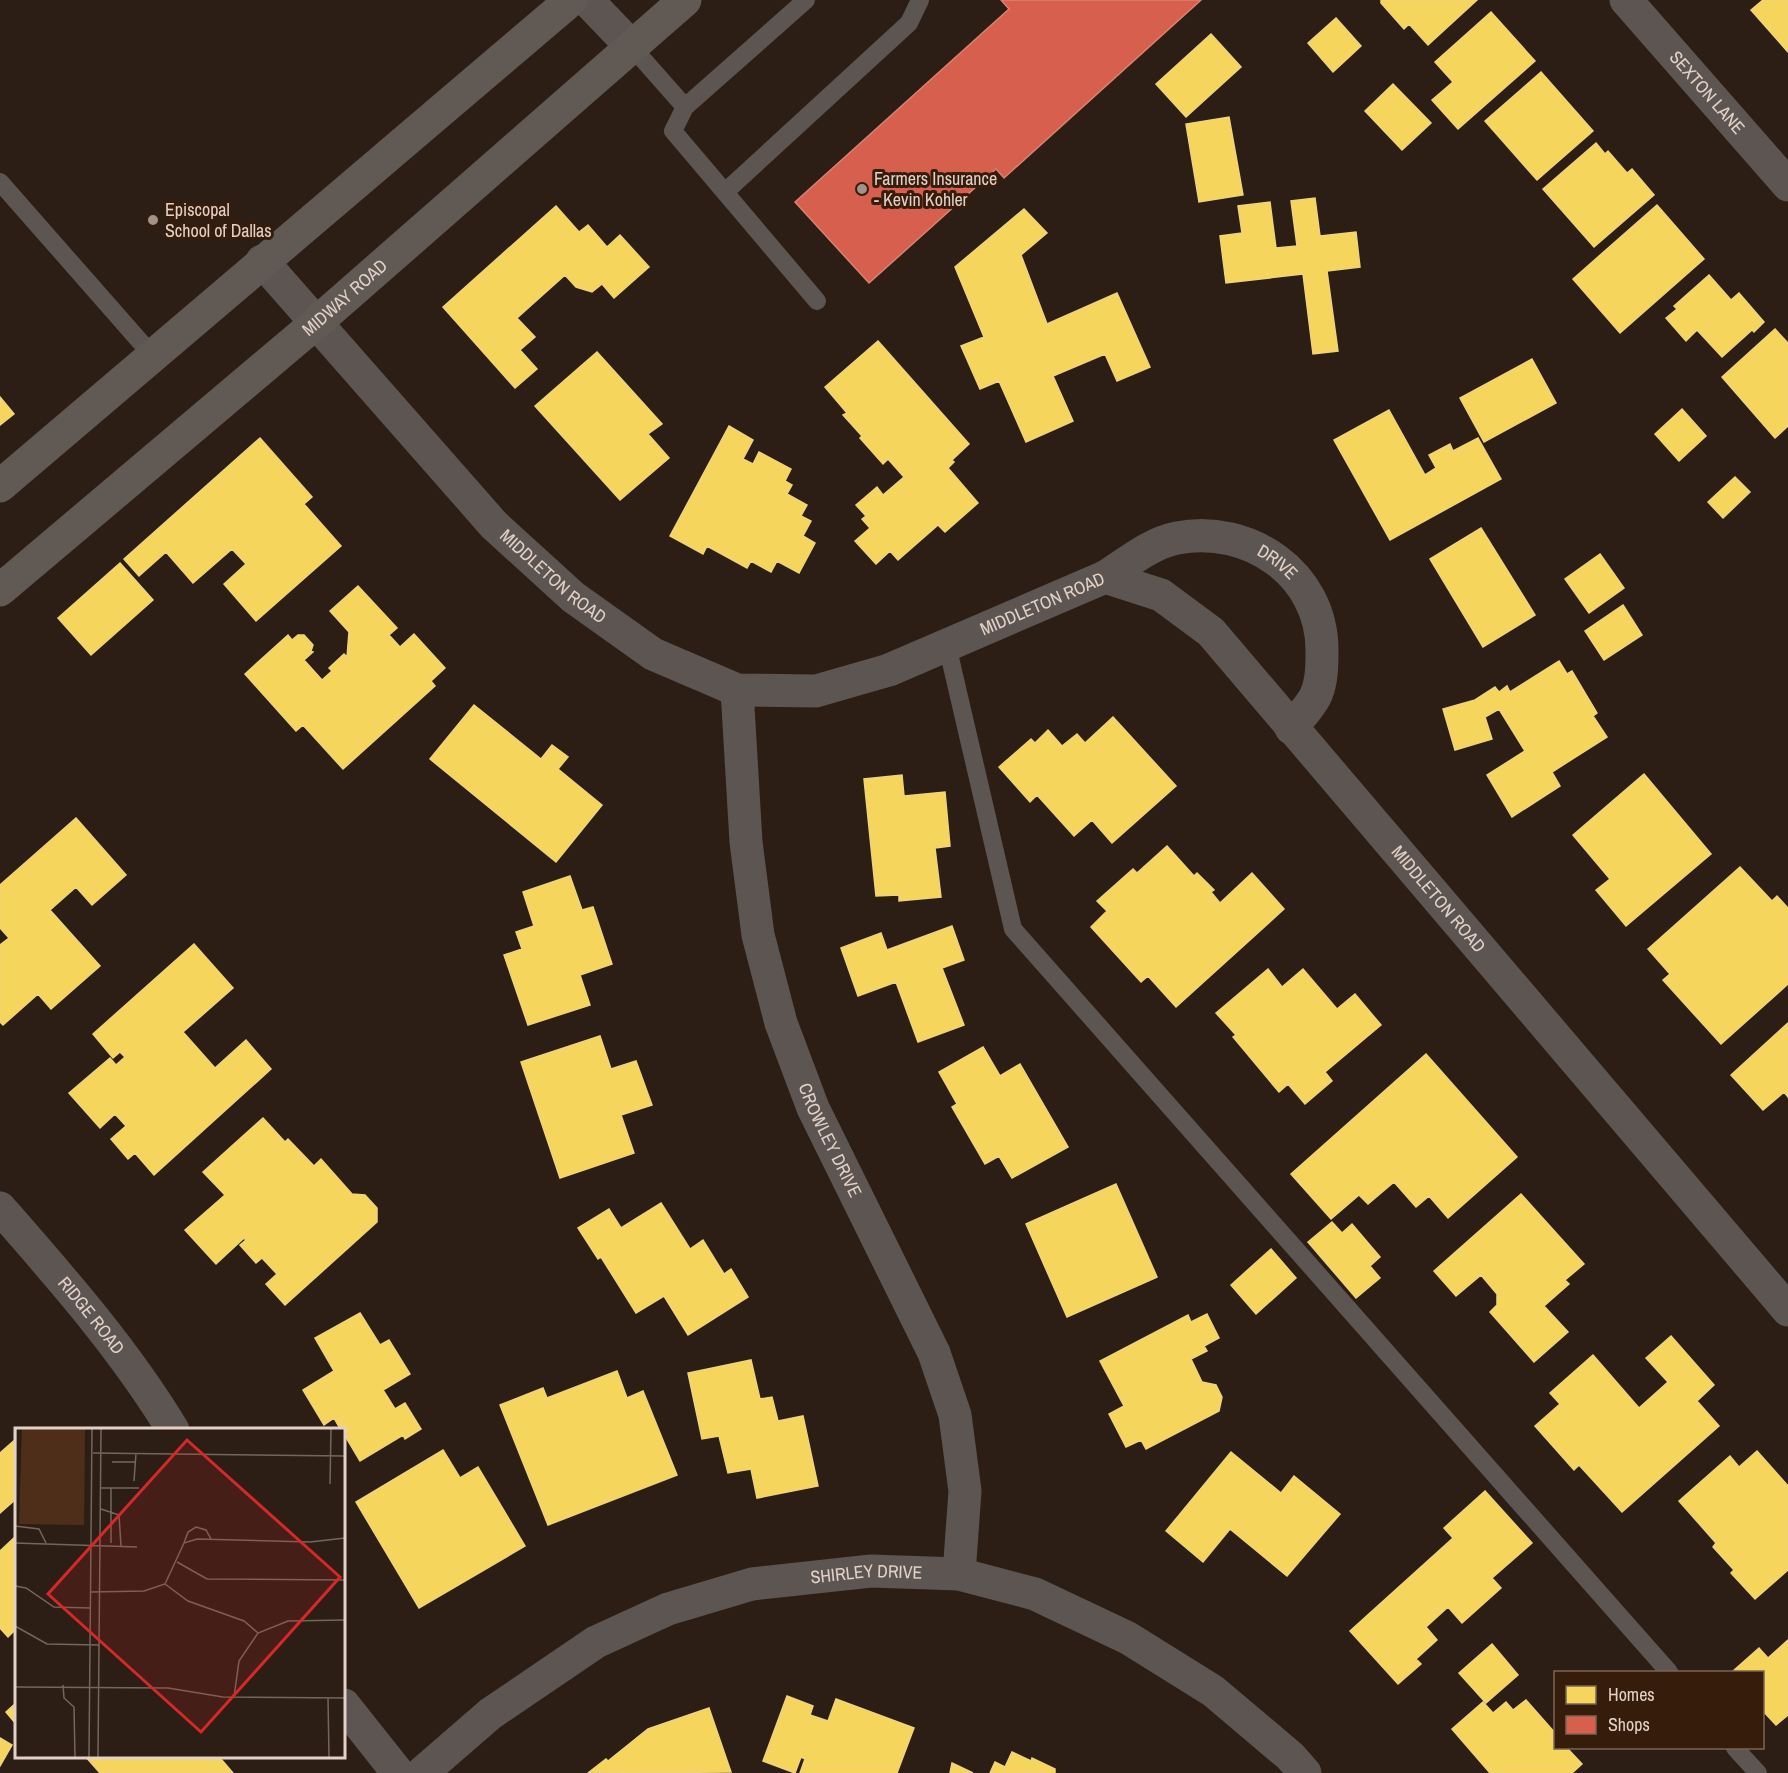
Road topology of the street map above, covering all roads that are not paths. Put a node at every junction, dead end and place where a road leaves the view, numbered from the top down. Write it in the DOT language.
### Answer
graph roads {
  1 [pos="570,0"];
  2 [pos="587,0"];
  3 [pos="685,0"];
  4 [pos="806,0"];
  5 [pos="920,0"];
  6 [pos="1626,0"];
  7 [pos="632,47"];
  8 [pos="685,107"];
  9 [pos="0,182"];
  10 [pos="1788,184"];
  11 [pos="725,192"];
  12 [pos="262,261"];
  13 [pos="817,301"];
  14 [pos="316,323"];
  15 [pos="153,355"];
  16 [pos="0,486"];
  17 [pos="1105,577"];
  18 [pos="0,591"];
  19 [pos="947,645"];
  20 [pos="737,690"];
  21 [pos="1291,728"];
  22 [pos="0,1208"];
  23 [pos="1788,1310"];
  24 [pos="172,1428"];
  25 [pos="959,1574"];
  26 [pos="1668,1671"];
  27 [pos="345,1706"];
  28 [pos="1736,1749"];
  29 [pos="398,1773"];
  30 [pos="422,1773"];
  31 [pos="1305,1773"];
  32 [pos="1758,1773"];
  1 -- 12 [label="main road"];
  2 -- 7 [label="street"];
  3 -- 7 [label="main road, MIDWAY ROAD"];
  4 -- 8 [label="lane"];
  5 -- 11 [label="lane"];
  6 -- 10 [label="street, SEXTON LANE"];
  7 -- 8 [label="lane"];
  7 -- 14 [label="main road, MIDWAY ROAD"];
  8 -- 11 [label="lane"];
  9 -- 15 [label="lane"];
  11 -- 13 [label="lane"];
  12 -- 14 [label="street, MIDDLETON ROAD"];
  12 -- 15 [label="main road"];
  14 -- 18 [label="main road, MIDWAY ROAD"];
  14 -- 20 [label="street, MIDDLETON ROAD"];
  15 -- 16 [label="main road"];
  17 -- 19 [label="street, MIDDLETON ROAD"];
  17 -- 21 [label="street, MIDDLETON ROAD"];
  17 -- 21 [label="street, DRIVE"];
  19 -- 20 [label="street, MIDDLETON ROAD"];
  19 -- 26 [label="lane"];
  20 -- 25 [label="street, CROWLEY DRIVE"];
  21 -- 23 [label="street, MIDDLETON ROAD"];
  22 -- 24 [label="street, RIDGE ROAD"];
  25 -- 30 [label="street, SHIRLEY DRIVE"];
  25 -- 31 [label="street, SHIRLEY DRIVE"];
  27 -- 29 [label="street"];
  28 -- 32 [label="lane"];
}
